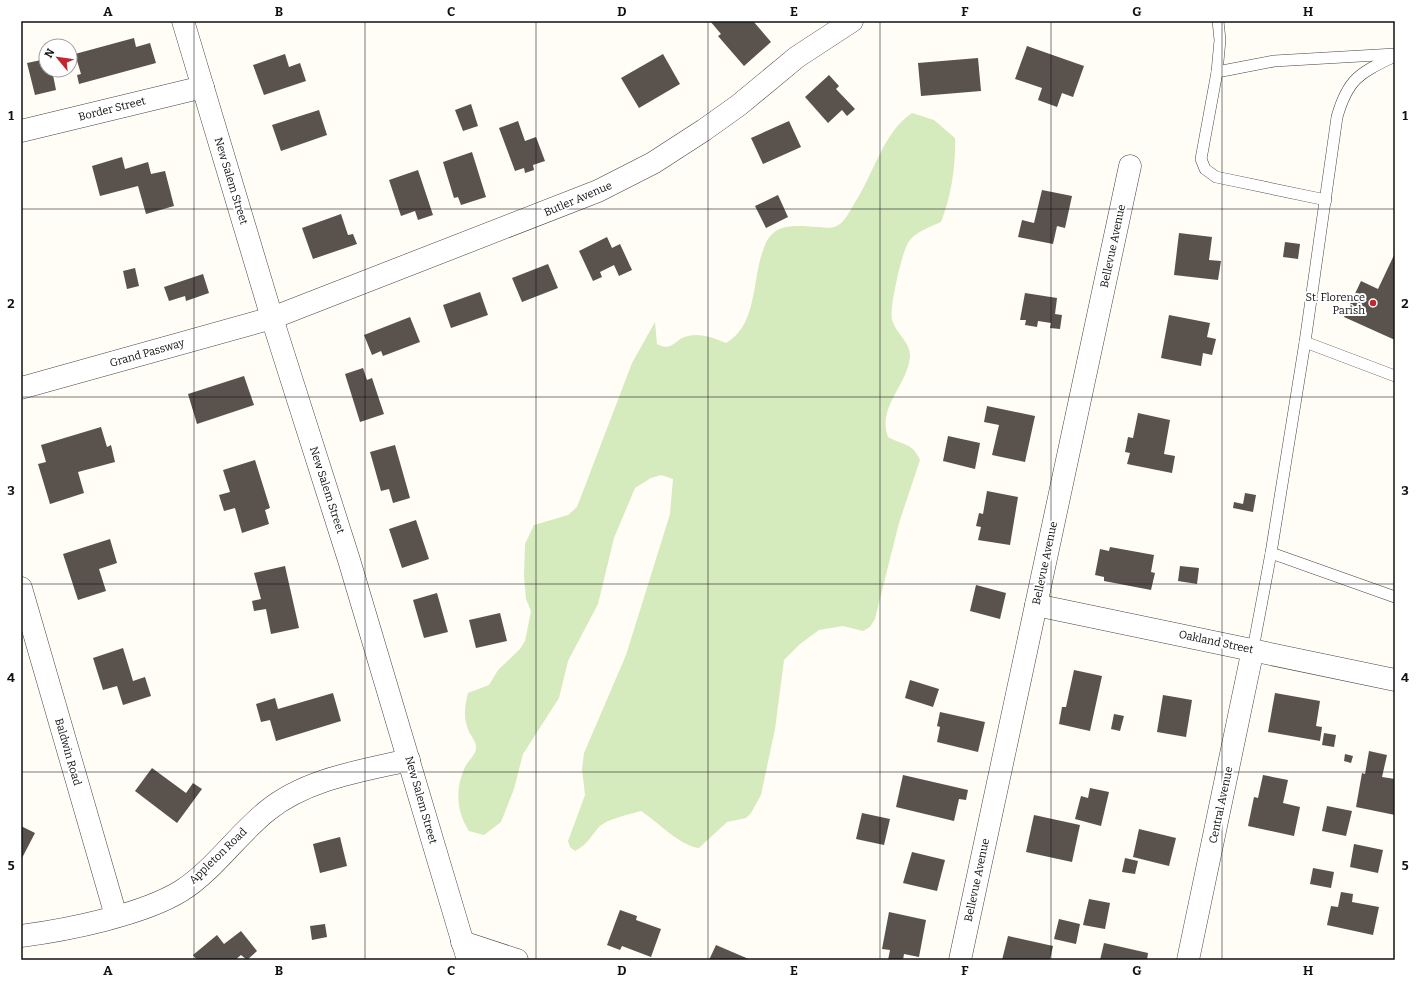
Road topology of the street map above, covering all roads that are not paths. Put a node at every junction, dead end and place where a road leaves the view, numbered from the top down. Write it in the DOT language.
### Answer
graph roads {
  1 [pos="183,21"];
  2 [pos="852,21"];
  3 [pos="1218,21"];
  4 [pos="1395,55"];
  5 [pos="1217,72"];
  6 [pos="203,87"];
  7 [pos="21,131"];
  8 [pos="1130,166"];
  9 [pos="1326,200"];
  10 [pos="272,318"];
  11 [pos="1305,342"];
  12 [pos="1395,376"];
  13 [pos="21,388"];
  14 [pos="1271,553"];
  15 [pos="21,588"];
  16 [pos="1395,597"];
  17 [pos="1036,605"];
  18 [pos="1253,649"];
  19 [pos="1395,680"];
  20 [pos="409,760"];
  21 [pos="116,916"];
  22 [pos="21,936"];
  23 [pos="465,951"];
  24 [pos="517,960"];
  25 [pos="960,960"];
  26 [pos="1188,960"];
  1 -- 6 [label="street, New Salem Street"];
  2 -- 10 [label="street, Butler Avenue"];
  3 -- 5 [label="lane"];
  4 -- 5 [label="lane"];
  4 -- 9 [label="lane"];
  5 -- 9 [label="lane"];
  6 -- 7 [label="street, Border Street"];
  6 -- 10 [label="street, New Salem Street"];
  8 -- 17 [label="street, Bellevue Avenue"];
  9 -- 11 [label="lane"];
  10 -- 13 [label="street, Grand Passway"];
  10 -- 20 [label="street, New Salem Street"];
  11 -- 12 [label="lane"];
  11 -- 14 [label="lane"];
  14 -- 16 [label="lane"];
  14 -- 18 [label="lane"];
  15 -- 21 [label="street, Baldwin Road"];
  17 -- 18 [label="street, Oakland Street"];
  17 -- 25 [label="street, Bellevue Avenue"];
  18 -- 19 [label="street, Oakland Street"];
  18 -- 26 [label="street, Central Avenue"];
  20 -- 21 [label="street, Appleton Road"];
  20 -- 23 [label="street, New Salem Street"];
  21 -- 22 [label="street, Appleton Road"];
  23 -- 24 [label="street"];
}
